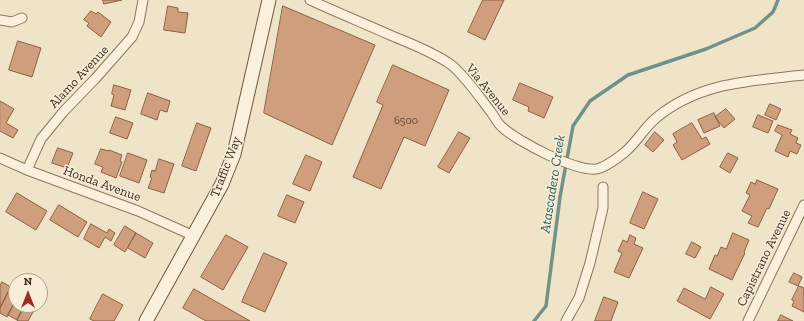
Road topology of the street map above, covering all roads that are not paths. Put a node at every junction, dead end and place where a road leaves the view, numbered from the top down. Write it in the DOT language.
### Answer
graph roads {
  1 [pos="143,0"];
  2 [pos="270,0"];
  3 [pos="310,0"];
  4 [pos="22,18"];
  5 [pos="0,20"];
  6 [pos="804,75"];
  7 [pos="0,158"];
  8 [pos="27,170"];
  9 [pos="603,187"];
  10 [pos="804,205"];
  11 [pos="194,236"];
  12 [pos="146,321"];
  13 [pos="566,321"];
  14 [pos="748,321"];
  1 -- 8 [label="street, Alamo Avenue"];
  2 -- 11 [label="street, Traffic Way"];
  3 -- 6 [label="street, Via Avenue"];
  4 -- 5 [label="street"];
  7 -- 8 [label="street, Honda Avenue"];
  8 -- 11 [label="street, Honda Avenue"];
  9 -- 13 [label="street"];
  10 -- 14 [label="street, Capistrano Avenue"];
  11 -- 12 [label="street, Traffic Way"];
}
